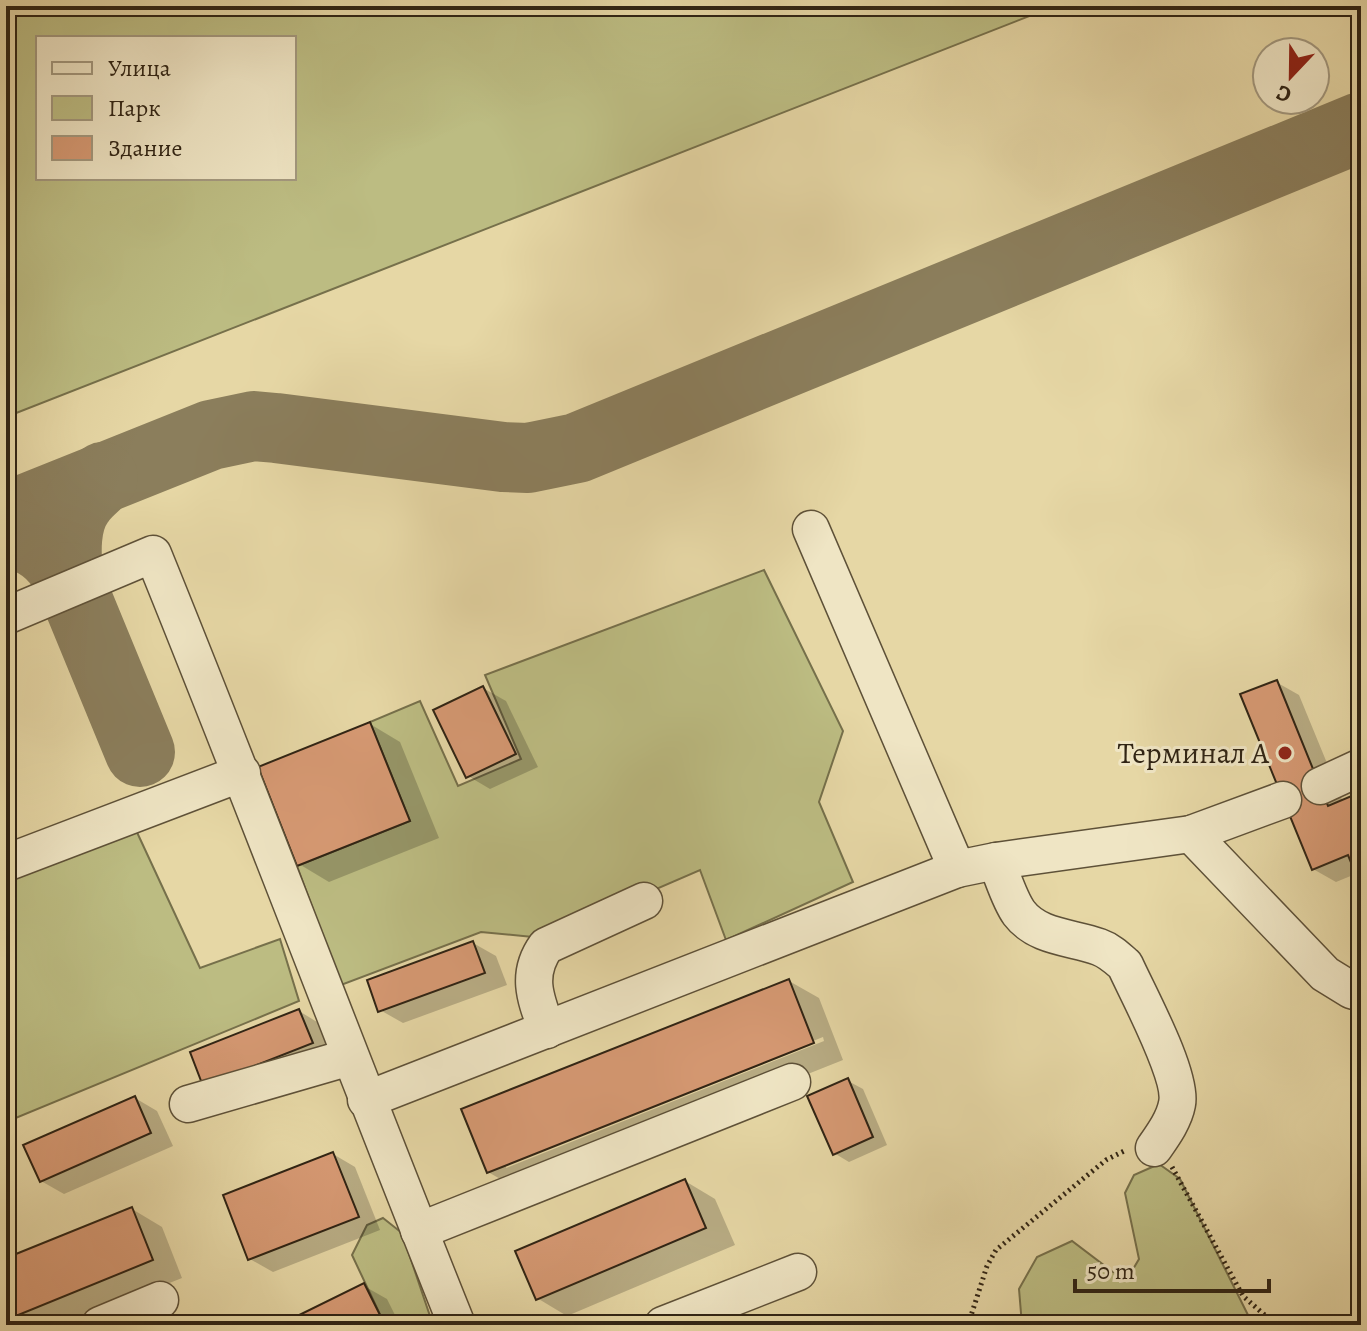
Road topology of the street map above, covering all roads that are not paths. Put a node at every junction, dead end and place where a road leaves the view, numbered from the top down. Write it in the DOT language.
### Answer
graph roads {
  1 [pos="811,529"];
  2 [pos="6,616"];
  3 [pos="1361,767"];
  4 [pos="242,773"];
  5 [pos="1320,786"];
  6 [pos="1283,800"];
  7 [pos="1191,834"];
  8 [pos="996,861"];
  9 [pos="6,863"];
  10 [pos="957,869"];
  11 [pos="644,901"];
  12 [pos="1361,993"];
  13 [pos="547,1030"];
  14 [pos="350,1057"];
  15 [pos="792,1082"];
  16 [pos="366,1100"];
  17 [pos="188,1104"];
  18 [pos="1154,1148"];
  19 [pos="419,1231"];
  20 [pos="798,1272"];
  21 [pos="160,1300"];
  22 [pos="100,1325"];
  23 [pos="457,1325"];
  24 [pos="663,1325"];
  1 -- 10 [label="lane"];
  2 -- 4 [label="lane"];
  3 -- 5 [label="lane"];
  4 -- 9 [label="lane"];
  4 -- 14 [label="lane"];
  6 -- 7 [label="lane"];
  7 -- 8 [label="lane"];
  7 -- 12 [label="lane"];
  8 -- 10 [label="lane"];
  8 -- 18 [label="lane"];
  10 -- 13 [label="lane"];
  11 -- 13 [label="lane"];
  13 -- 16 [label="lane"];
  14 -- 16 [label="lane"];
  14 -- 17 [label="lane"];
  15 -- 19 [label="lane"];
  16 -- 19 [label="lane"];
  19 -- 23 [label="lane"];
  20 -- 24 [label="lane"];
  21 -- 22 [label="lane"];
}
